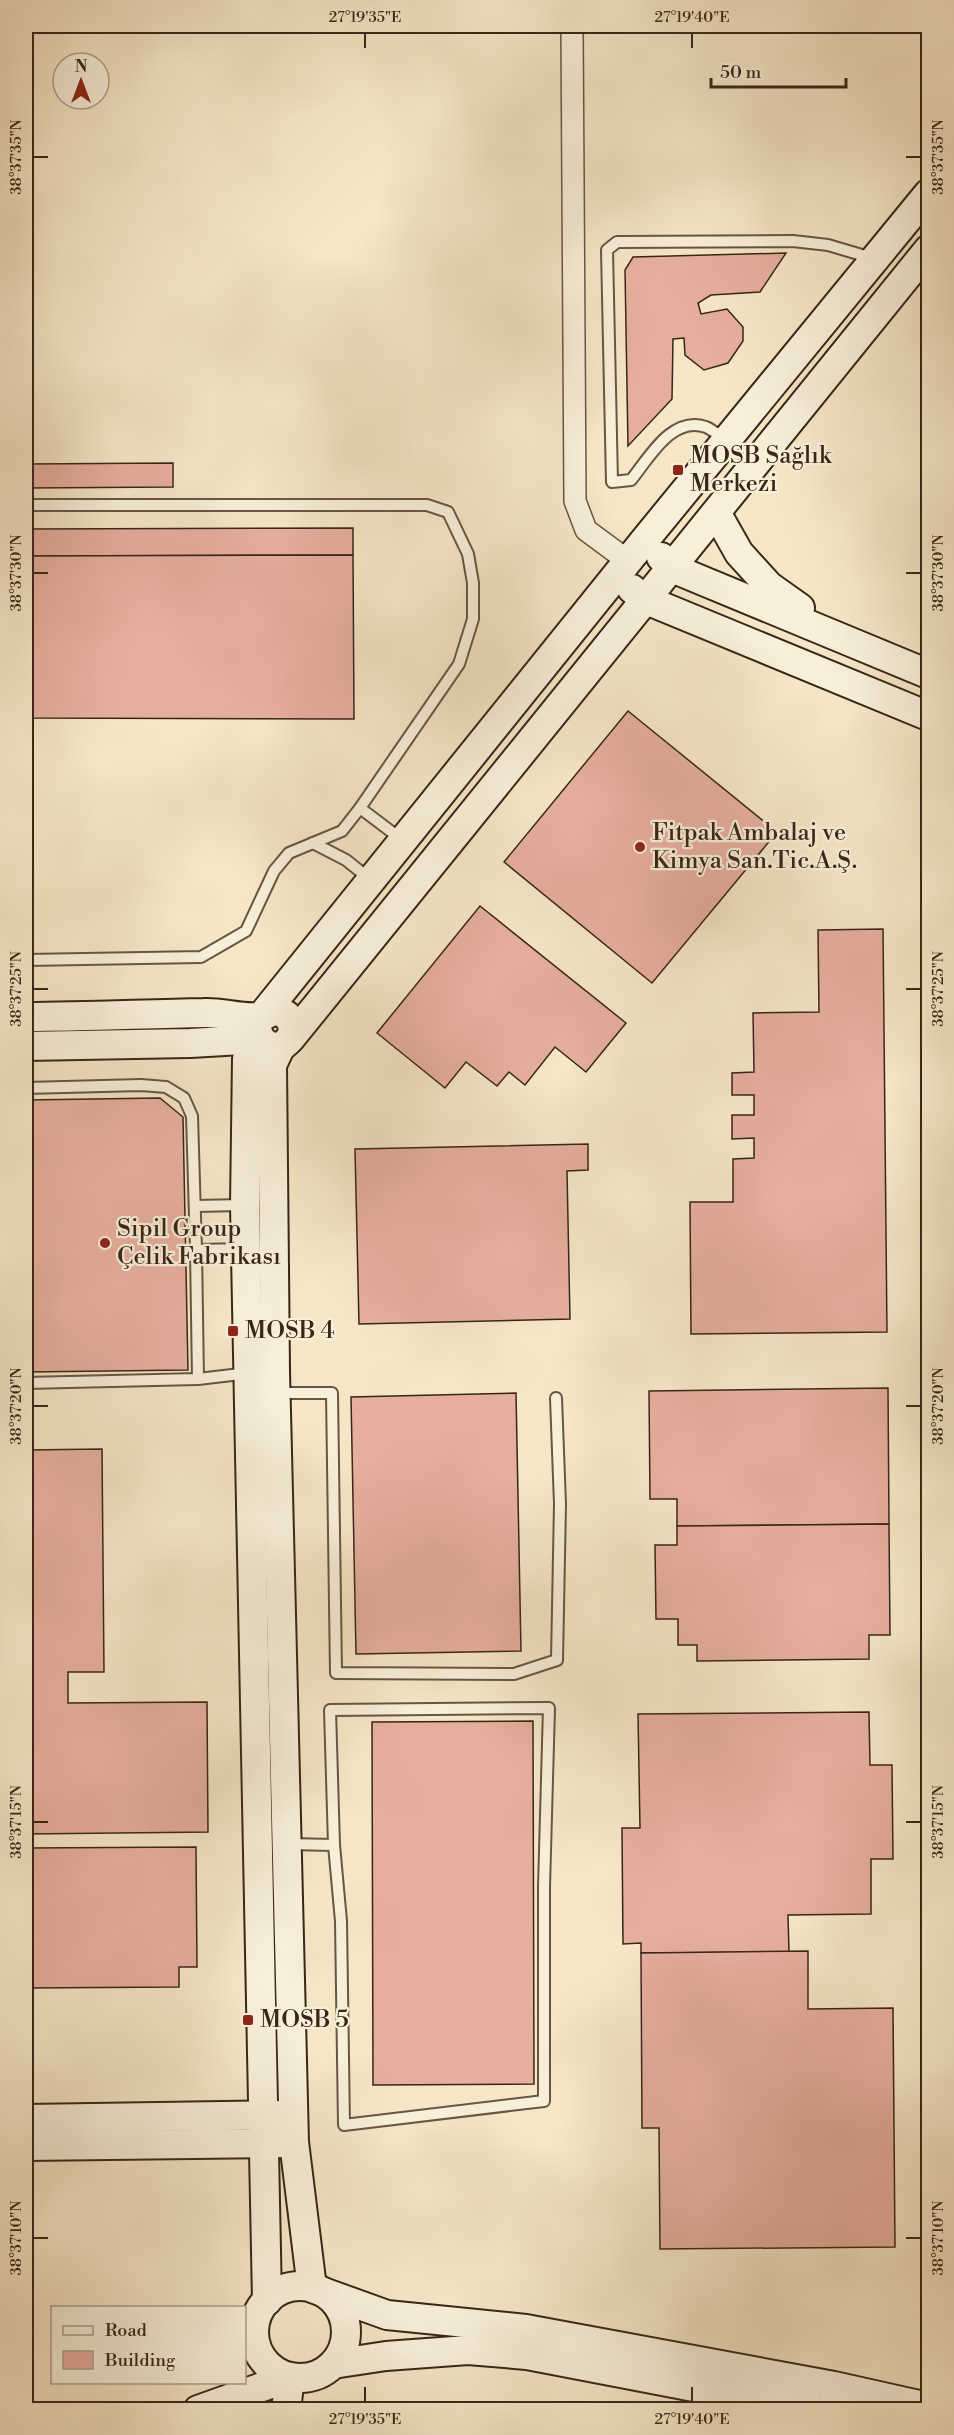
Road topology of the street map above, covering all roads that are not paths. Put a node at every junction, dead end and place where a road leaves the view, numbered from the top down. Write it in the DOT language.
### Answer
graph roads {
  1 [pos="572,26"];
  2 [pos="928,194"];
  3 [pos="928,250"];
  4 [pos="875,258"];
  5 [pos="726,440"];
  6 [pos="26,505"];
  7 [pos="717,514"];
  8 [pos="630,559"];
  9 [pos="672,568"];
  10 [pos="644,599"];
  11 [pos="841,637"];
  12 [pos="928,675"];
  13 [pos="928,716"];
  14 [pos="360,808"];
  15 [pos="404,841"];
  16 [pos="313,843"];
  17 [pos="372,880"];
  18 [pos="309,958"];
  19 [pos="26,960"];
  20 [pos="208,1012"];
  21 [pos="26,1017"];
  22 [pos="273,1035"];
  23 [pos="190,1043"];
  24 [pos="26,1046"];
  25 [pos="26,1088"];
  26 [pos="248,1106"];
  27 [pos="245,1205"];
  28 [pos="195,1206"];
  29 [pos="246,1249"];
  30 [pos="196,1250"];
  31 [pos="198,1379"];
  32 [pos="267,1379"];
  33 [pos="26,1383"];
  34 [pos="556,1398"];
  35 [pos="288,1844"];
  36 [pos="334,1845"];
  37 [pos="262,2114"];
  38 [pos="26,2119"];
  39 [pos="295,2129"];
  40 [pos="264,2144"];
  41 [pos="26,2146"];
  42 [pos="312,2288"];
  43 [pos="267,2301"];
  44 [pos="256,2346"];
  45 [pos="333,2364"];
  46 [pos="246,2368"];
  47 [pos="290,2377"];
  48 [pos="832,2397"];
  49 [pos="218,2398"];
  50 [pos="928,2407"];
  51 [pos="286,2409"];
  52 [pos="814,2409"];
  1 -- 8 [label="street"];
  2 -- 4 [label="street"];
  3 -- 7 [label="street"];
  4 -- 5 [label="street"];
  4 -- 5 [label="lane"];
  5 -- 8 [label="street"];
  6 -- 14 [label="lane"];
  7 -- 9 [label="street"];
  7 -- 11 [label="street"];
  8 -- 9 [label="street"];
  8 -- 10 [label="street"];
  8 -- 15 [label="street"];
  9 -- 10 [label="street"];
  9 -- 11 [label="street"];
  10 -- 13 [label="street"];
  10 -- 22 [label="street"];
  11 -- 12 [label="street"];
  14 -- 15 [label="lane"];
  14 -- 16 [label="lane"];
  15 -- 17 [label="street"];
  16 -- 17 [label="lane"];
  16 -- 19 [label="lane"];
  17 -- 18 [label="street"];
  18 -- 20 [label="street"];
  18 -- 22 [label="street"];
  20 -- 21 [label="street"];
  20 -- 22 [label="street"];
  22 -- 23 [label="street"];
  22 -- 26 [label="street"];
  22 -- 32 [label="street"];
  23 -- 24 [label="street"];
  23 -- 26 [label="street"];
  25 -- 28 [label="lane"];
  26 -- 27 [label="street"];
  27 -- 28 [label="lane"];
  27 -- 29 [label="street"];
  28 -- 30 [label="lane"];
  29 -- 30 [label="lane"];
  29 -- 32 [label="street"];
  30 -- 31 [label="lane"];
  31 -- 32 [label="lane"];
  31 -- 33 [label="lane"];
  32 -- 34 [label="lane"];
  32 -- 35 [label="street"];
  32 -- 37 [label="street"];
  35 -- 36 [label="lane"];
  35 -- 39 [label="street"];
  36 -- 36 [label="lane"];
  37 -- 38 [label="street"];
  37 -- 39 [label="street"];
  37 -- 40 [label="street"];
  39 -- 40 [label="street"];
  39 -- 42 [label="street"];
  40 -- 41 [label="street"];
  40 -- 43 [label="street"];
  42 -- 43 [label="street"];
  42 -- 45 [label="street"];
  42 -- 48 [label="street"];
  43 -- 44 [label="street"];
  44 -- 46 [label="street"];
  44 -- 47 [label="street"];
  45 -- 47 [label="street"];
  45 -- 52 [label="street"];
  47 -- 49 [label="street"];
  47 -- 51 [label="street"];
  48 -- 50 [label="street"];
}
